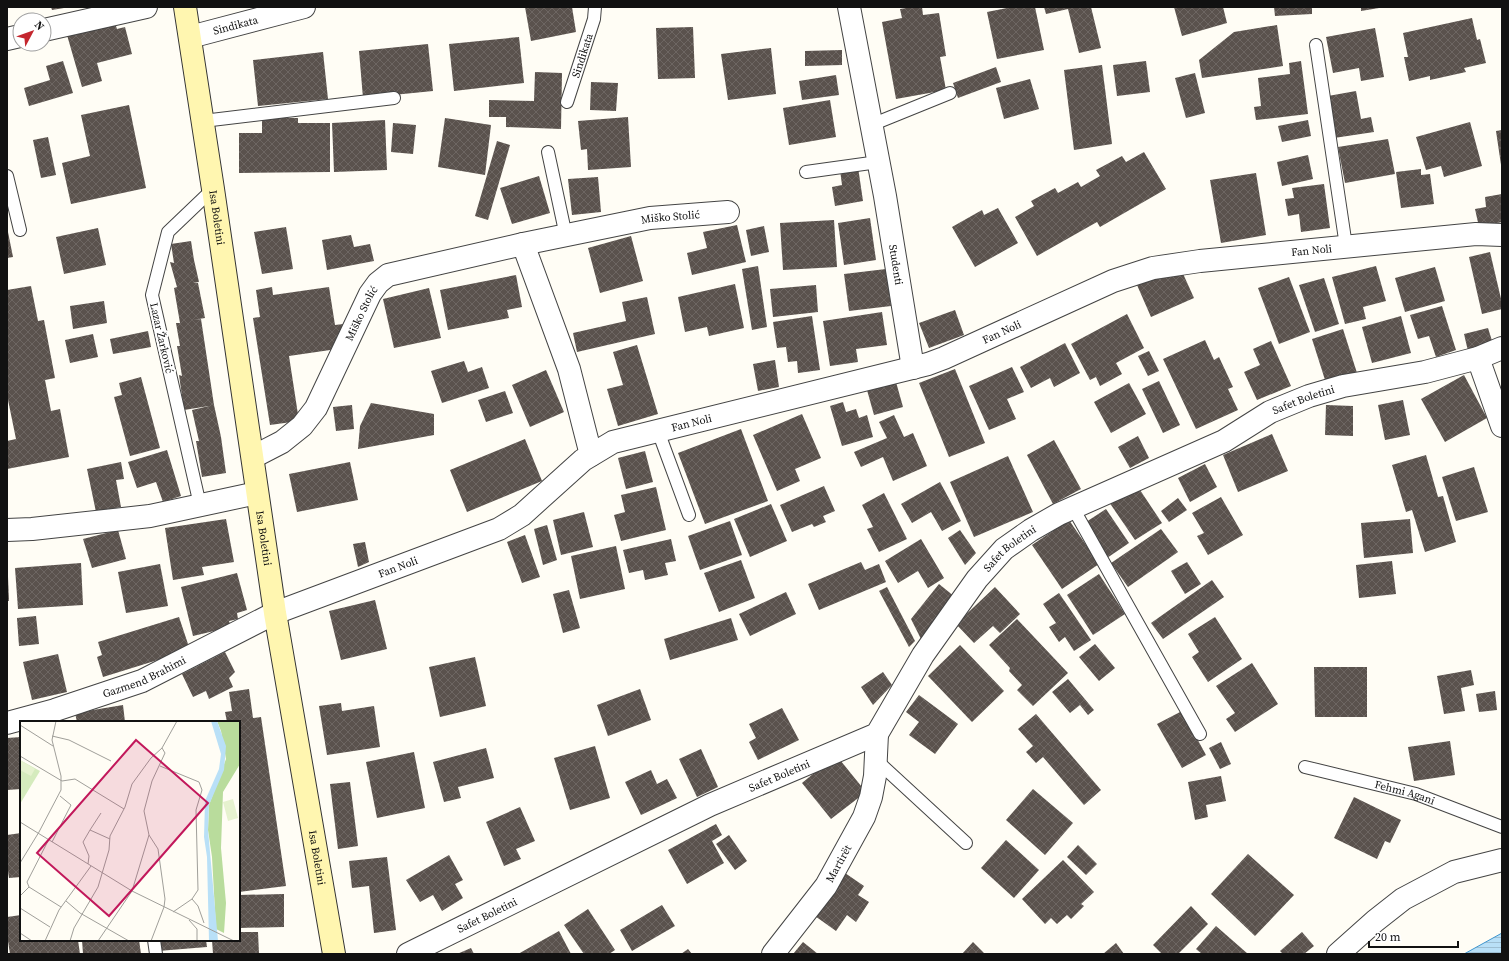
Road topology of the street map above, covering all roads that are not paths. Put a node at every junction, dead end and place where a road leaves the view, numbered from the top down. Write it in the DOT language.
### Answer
graph roads {
  1 [pos="146,7"];
  2 [pos="185,7"];
  3 [pos="304,7"];
  4 [pos="595,7"];
  5 [pos="849,7"];
  6 [pos="52,28"];
  7 [pos="190,37"];
  8 [pos="1316,45"];
  9 [pos="950,93"];
  10 [pos="394,98"];
  11 [pos="567,102"];
  12 [pos="203,121"];
  13 [pos="872,125"];
  14 [pos="548,152"];
  15 [pos="878,162"];
  16 [pos="806,172"];
  17 [pos="7,176"];
  18 [pos="213,189"];
  19 [pos="728,212"];
  20 [pos="20,230"];
  21 [pos="1502,235"];
  22 [pos="566,236"];
  23 [pos="523,244"];
  24 [pos="1346,246"];
  25 [pos="1502,348"];
  26 [pos="1478,358"];
  27 [pos="913,368"];
  28 [pos="1502,426"];
  29 [pos="658,431"];
  30 [pos="591,455"];
  31 [pos="253,457"];
  32 [pos="257,493"];
  33 [pos="200,505"];
  34 [pos="1074,508"];
  35 [pos="689,515"];
  36 [pos="7,530"];
  37 [pos="275,613"];
  38 [pos="7,723"];
  39 [pos="878,734"];
  40 [pos="1200,734"];
  41 [pos="876,760"];
  42 [pos="1305,767"];
  43 [pos="1502,827"];
  44 [pos="966,843"];
  45 [pos="1502,860"];
  46 [pos="154,941"];
  47 [pos="156,954"];
  48 [pos="334,954"];
  49 [pos="408,954"];
  50 [pos="773,954"];
  51 [pos="1338,954"];
  1 -- 6 [label="street"];
  2 -- 7 [label="main road, Isa Boletini"];
  3 -- 7 [label="street, Sindikata"];
  4 -- 11 [label="lane, Sindikata"];
  5 -- 13 [label="street, Studenti"];
  7 -- 12 [label="main road, Isa Boletini"];
  8 -- 24 [label="lane, Fan Noli"];
  9 -- 13 [label="lane"];
  10 -- 12 [label="lane"];
  12 -- 18 [label="main road, Isa Boletini"];
  13 -- 15 [label="street, Studenti"];
  14 -- 22 [label="lane"];
  15 -- 16 [label="lane"];
  15 -- 27 [label="street, Studenti"];
  17 -- 20 [label="lane"];
  18 -- 31 [label="main road, Isa Boletini"];
  18 -- 33 [label="lane, Lazar Žarković"];
  19 -- 22 [label="street, Miško Stolić"];
  21 -- 24 [label="street, Fan Noli"];
  22 -- 23 [label="street, Miško Stolić"];
  23 -- 30 [label="street"];
  23 -- 31 [label="street, Miško Stolić"];
  24 -- 27 [label="street, Fan Noli"];
  25 -- 26 [label="street, Safet Boletini"];
  26 -- 28 [label="street"];
  26 -- 34 [label="street, Safet Boletini"];
  27 -- 29 [label="street, Fan Noli"];
  29 -- 30 [label="street, Fan Noli"];
  29 -- 35 [label="lane, Fan Noli"];
  30 -- 37 [label="street, Fan Noli"];
  31 -- 32 [label="main road, Isa Boletini"];
  32 -- 33 [label="street"];
  32 -- 37 [label="main road, Isa Boletini"];
  33 -- 36 [label="street"];
  34 -- 39 [label="street, Safet Boletini"];
  34 -- 40 [label="lane"];
  37 -- 38 [label="street, Gazmend Brahimi"];
  37 -- 48 [label="main road, Isa Boletini"];
  39 -- 41 [label="street, Martirët"];
  39 -- 49 [label="street, Safet Boletini"];
  41 -- 44 [label="lane"];
  41 -- 50 [label="street, Martirët"];
  42 -- 43 [label="lane, Fehmi Agani"];
  45 -- 51 [label="street"];
  46 -- 47 [label="lane"];
}
